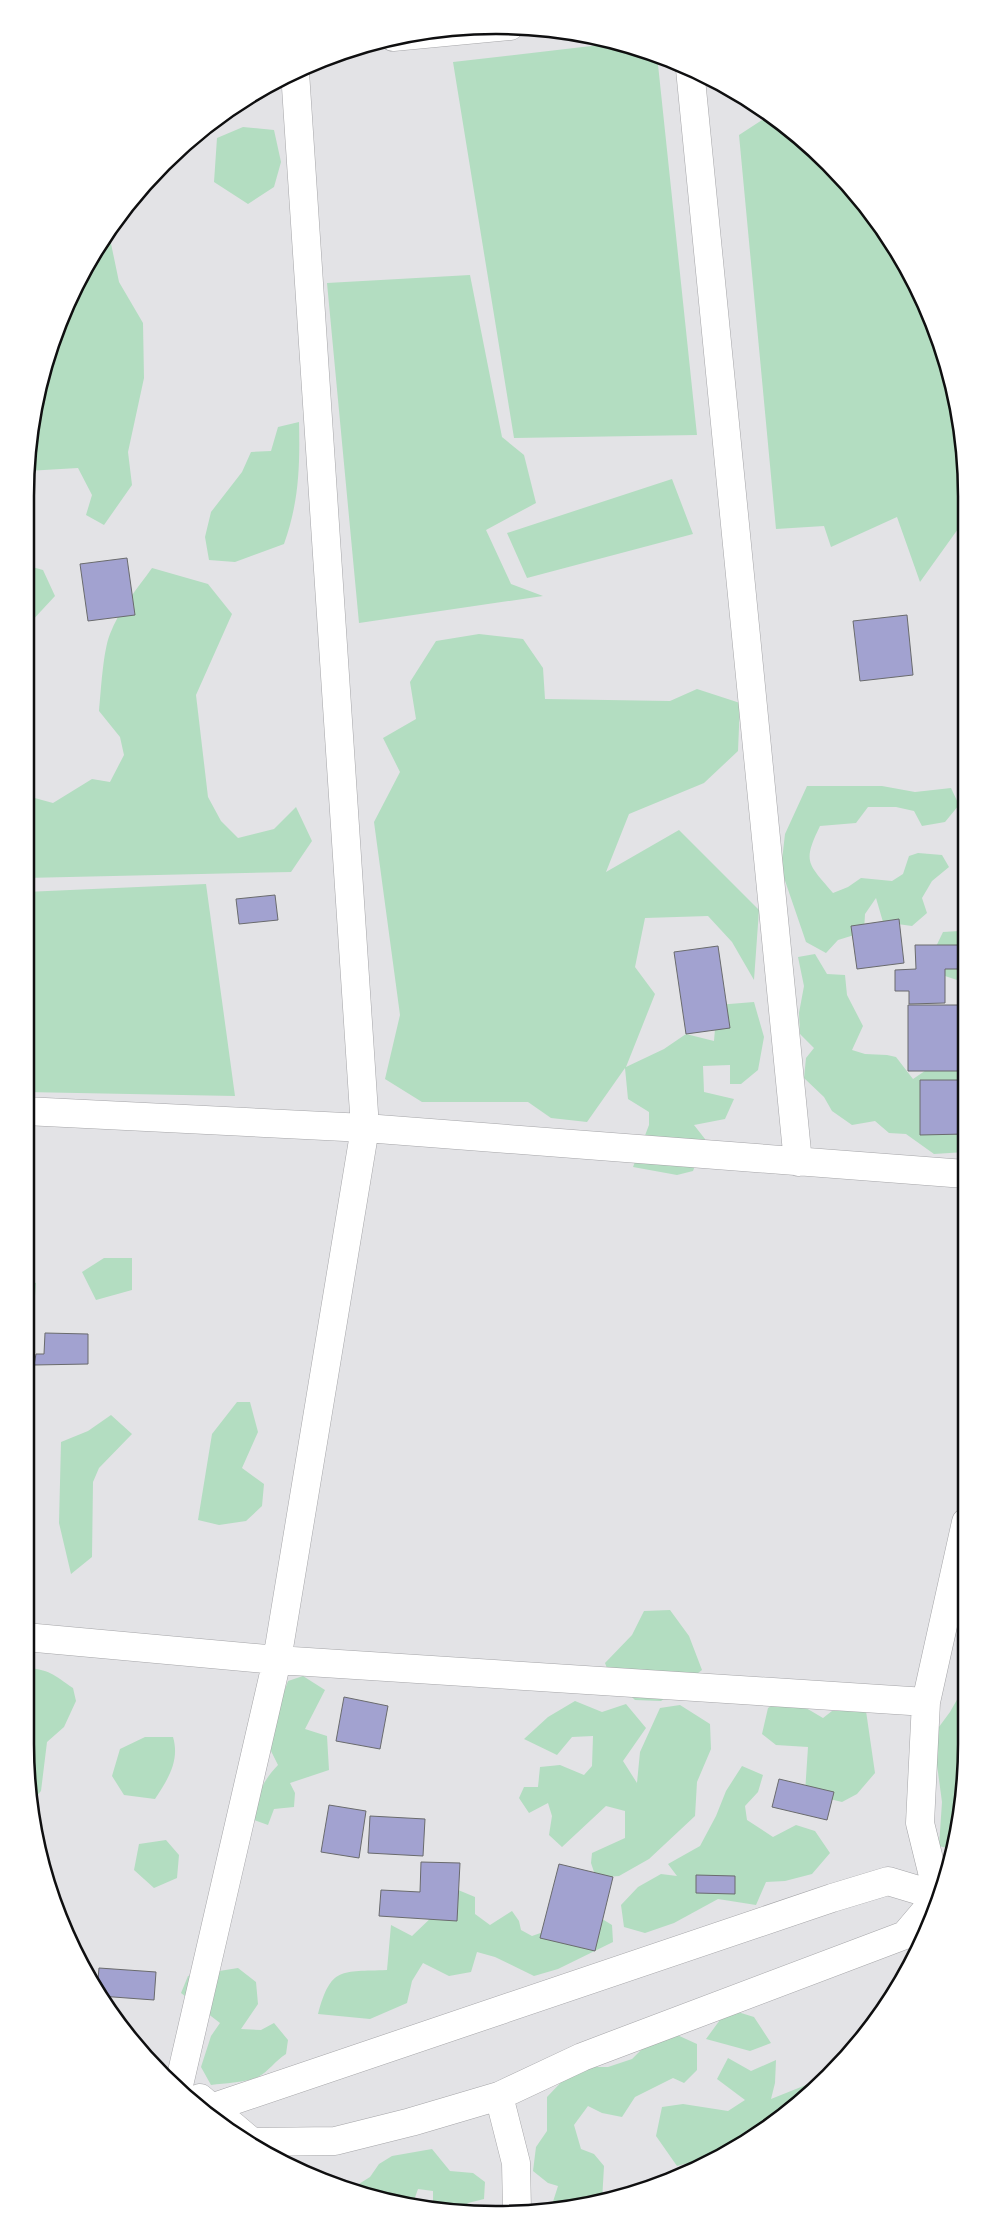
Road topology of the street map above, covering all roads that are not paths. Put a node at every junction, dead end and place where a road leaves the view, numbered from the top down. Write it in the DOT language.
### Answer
graph roads {
  1 [pos="691,77"];
  2 [pos="296,79"];
  3 [pos="34,1111"];
  4 [pos="364,1128"];
  5 [pos="798,1162"];
  6 [pos="958,1173"];
  7 [pos="958,1558"];
  8 [pos="34,1638"];
  9 [pos="277,1660"];
  10 [pos="926,1702"];
  11 [pos="936,1886"];
  12 [pos="933,1895"];
  13 [pos="927,1911"];
  14 [pos="181,2077"];
  15 [pos="499,2096"];
  16 [pos="204,2102"];
  17 [pos="212,2108"];
  18 [pos="262,2142"];
  19 [pos="517,2205"];
  1 -- 5 [label="street"];
  2 -- 4 [label="street"];
  3 -- 4 [label="street"];
  4 -- 5 [label="street"];
  4 -- 9 [label="street"];
  5 -- 6 [label="street"];
  7 -- 10 [label="street"];
  8 -- 9 [label="street"];
  9 -- 10 [label="street"];
  9 -- 14 [label="street"];
  10 -- 11 [label="street"];
  12 -- 17 [label="street"];
  13 -- 15 [label="street"];
  14 -- 16 [label="street"];
  15 -- 18 [label="street"];
  15 -- 19 [label="street"];
}
